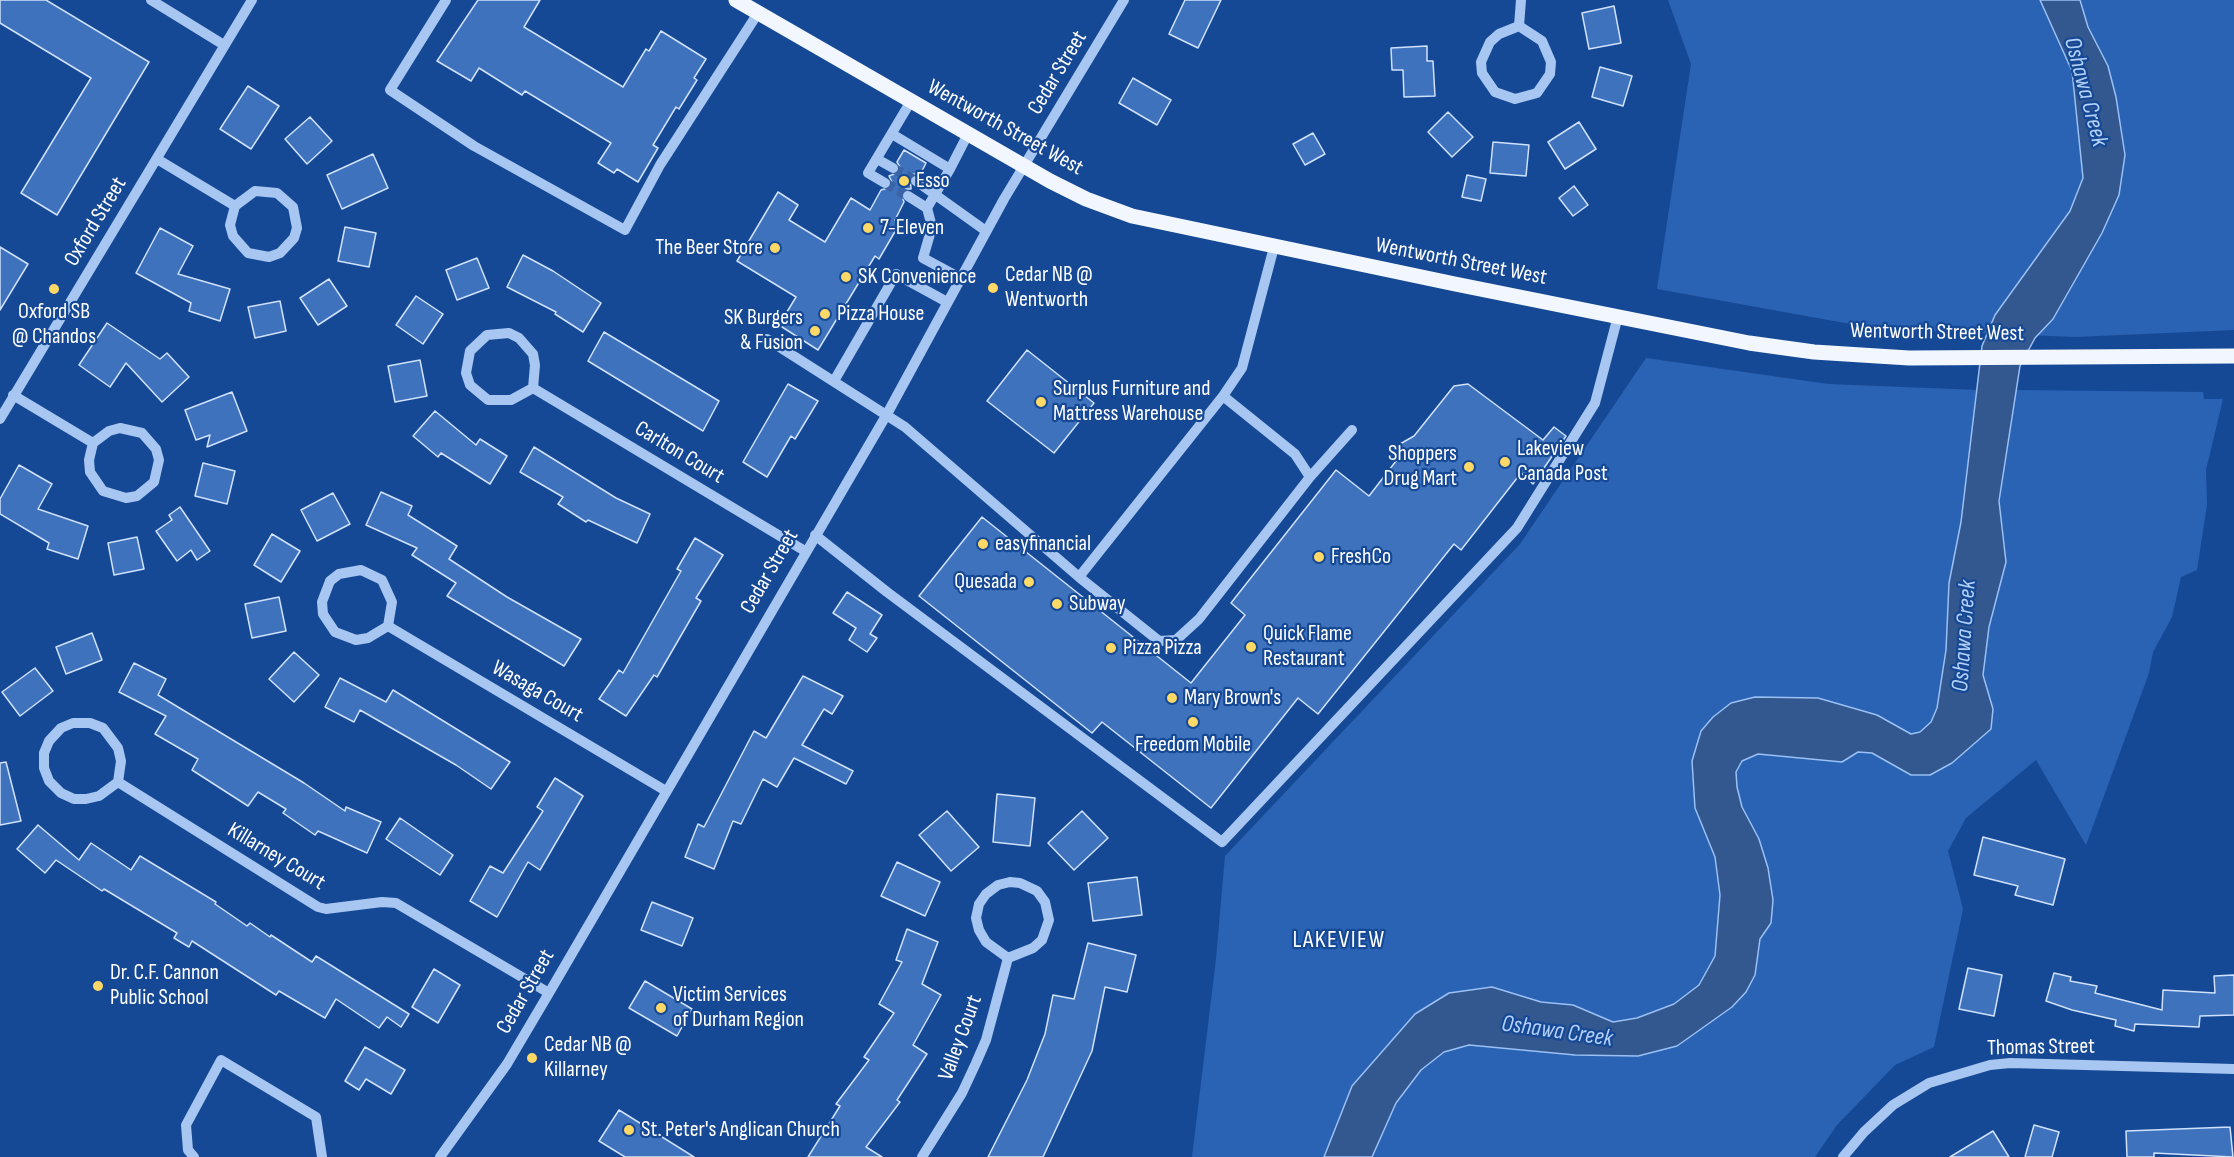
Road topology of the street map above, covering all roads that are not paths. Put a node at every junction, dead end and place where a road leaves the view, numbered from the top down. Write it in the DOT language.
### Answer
graph roads {
  1 [pos="151,0"];
  2 [pos="252,0"];
  3 [pos="446,0"];
  4 [pos="736,0"];
  5 [pos="1124,0"];
  6 [pos="1521,0"];
  7 [pos="758,13"];
  8 [pos="1520,26"];
  9 [pos="224,45"];
  10 [pos="911,101"];
  11 [pos="968,134"];
  12 [pos="892,135"];
  13 [pos="157,159"];
  14 [pos="877,159"];
  15 [pos="1024,166"];
  16 [pos="893,168"];
  17 [pos="950,169"];
  18 [pos="916,181"];
  19 [pos="885,183"];
  20 [pos="936,193"];
  21 [pos="908,196"];
  22 [pos="235,206"];
  23 [pos="927,208"];
  24 [pos="986,231"];
  25 [pos="1274,248"];
  26 [pos="960,279"];
  27 [pos="947,302"];
  28 [pos="1618,316"];
  29 [pos="767,339"];
  30 [pos="2234,356"];
  31 [pos="834,381"];
  32 [pos="533,388"];
  33 [pos="14,396"];
  34 [pos="1223,396"];
  35 [pos="887,414"];
  36 [pos="0,419"];
  37 [pos="1352,430"];
  38 [pos="93,443"];
  39 [pos="1310,477"];
  40 [pos="815,535"];
  41 [pos="805,551"];
  42 [pos="1079,577"];
  43 [pos="388,626"];
  44 [pos="117,782"];
  45 [pos="666,790"];
  46 [pos="1008,958"];
  47 [pos="549,993"];
  48 [pos="2234,1069"];
  49 [pos="194,1157"];
  50 [pos="322,1157"];
  51 [pos="440,1157"];
  52 [pos="922,1157"];
  53 [pos="1843,1157"];
  1 -- 9 [label="street"];
  2 -- 9 [label="street, Oxford Street"];
  3 -- 7 [label="street"];
  4 -- 7 [label="main road, Wentworth Street West"];
  5 -- 15 [label="street, Cedar Street"];
  6 -- 8 [label="street"];
  7 -- 10 [label="main road, Wentworth Street West"];
  8 -- 8 [label="street"];
  9 -- 13 [label="street, Oxford Street"];
  10 -- 11 [label="main road, Wentworth Street West"];
  10 -- 12 [label="street"];
  11 -- 15 [label="main road, Wentworth Street West"];
  11 -- 17 [label="street"];
  12 -- 14 [label="street"];
  12 -- 17 [label="street"];
  13 -- 22 [label="street"];
  13 -- 33 [label="street, Oxford Street"];
  14 -- 16 [label="street"];
  14 -- 19 [label="street"];
  15 -- 24 [label="street, Cedar Street"];
  15 -- 25 [label="main road, Wentworth Street West"];
  17 -- 20 [label="street"];
  18 -- 20 [label="street"];
  20 -- 23 [label="street"];
  20 -- 24 [label="street"];
  21 -- 23 [label="street"];
  22 -- 22 [label="street"];
  23 -- 26 [label="street"];
  24 -- 26 [label="street, Cedar Street"];
  25 -- 28 [label="main road, Wentworth Street West"];
  25 -- 34 [label="street"];
  26 -- 27 [label="street, Cedar Street"];
  27 -- 31 [label="street"];
  27 -- 35 [label="street, Cedar Street"];
  28 -- 30 [label="main road, Wentworth Street West"];
  28 -- 40 [label="street"];
  29 -- 31 [label="street"];
  31 -- 35 [label="street"];
  32 -- 32 [label="street"];
  32 -- 41 [label="street, Carlton Court"];
  33 -- 36 [label="street, Oxford Street"];
  33 -- 38 [label="street"];
  34 -- 39 [label="street"];
  34 -- 42 [label="street"];
  35 -- 40 [label="street, Cedar Street"];
  35 -- 42 [label="street"];
  37 -- 39 [label="street"];
  38 -- 38 [label="street"];
  39 -- 42 [label="street"];
  40 -- 41 [label="street, Cedar Street"];
  41 -- 45 [label="street, Cedar Street"];
  43 -- 43 [label="street"];
  43 -- 45 [label="street, Wasaga Court"];
  44 -- 44 [label="street"];
  44 -- 47 [label="street, Killarney Court"];
  45 -- 47 [label="street, Cedar Street"];
  46 -- 46 [label="street"];
  46 -- 52 [label="street, Valley Court"];
  47 -- 51 [label="street, Cedar Street"];
  48 -- 53 [label="street, Thomas Street"];
  49 -- 50 [label="street"];
}
